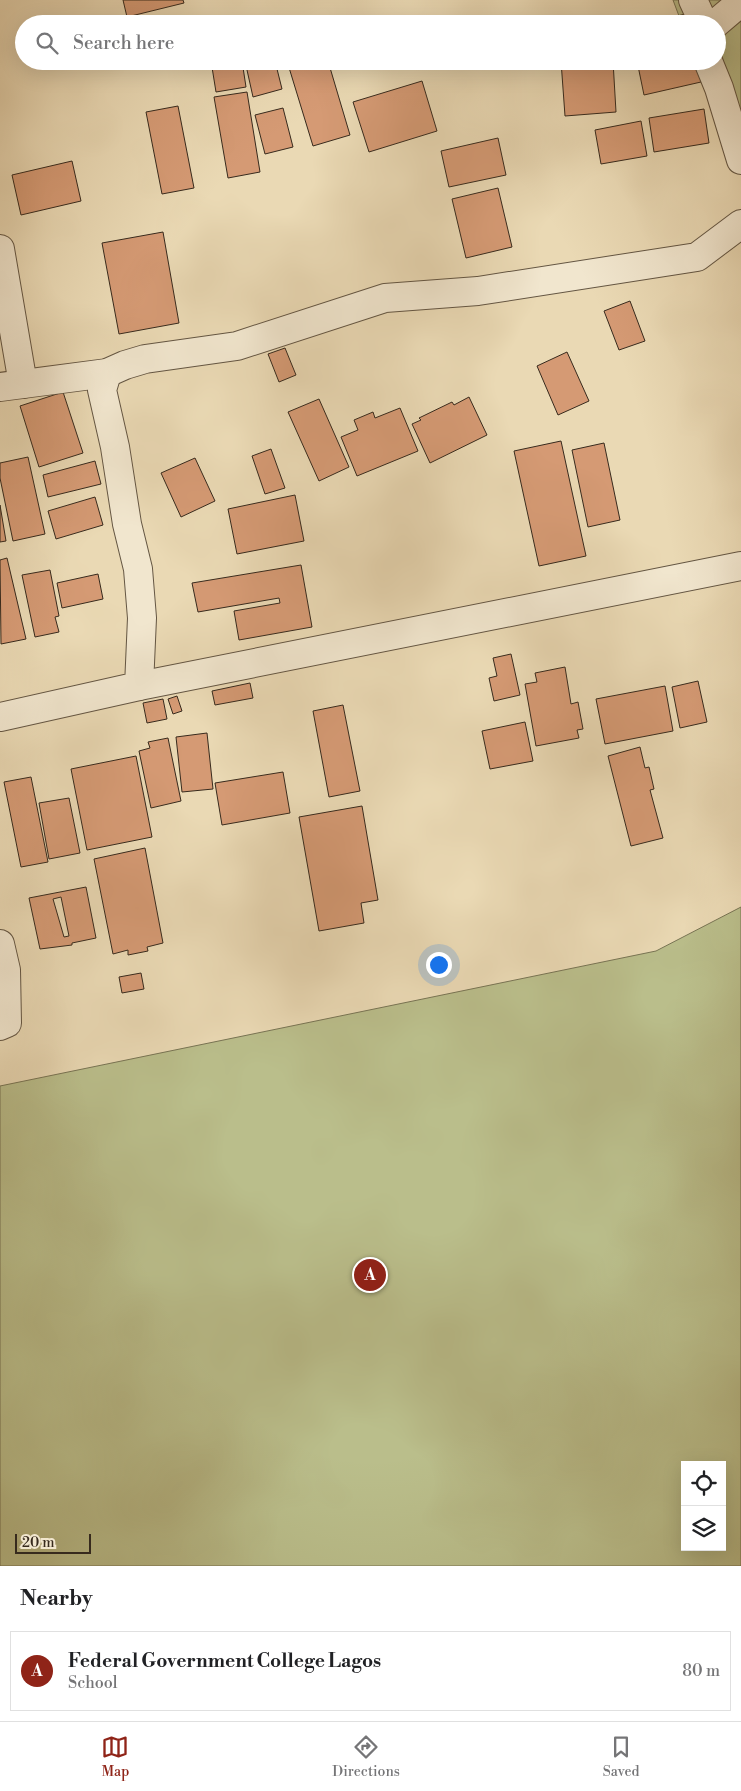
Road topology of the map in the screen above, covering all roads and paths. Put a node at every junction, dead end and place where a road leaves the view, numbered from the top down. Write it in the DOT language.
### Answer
graph roads {
  1 [pos="694,0"];
  2 [pos="741,2"];
  3 [pos="700,15"];
  4 [pos="726,15"];
  5 [pos="712,70"];
  6 [pos="741,160"];
  7 [pos="741,224"];
  8 [pos="0,249"];
  9 [pos="107,373"];
  10 [pos="12,386"];
  11 [pos="741,566"];
  12 [pos="139,686"];
  13 [pos="0,717"];
  14 [pos="0,944"];
  15 [pos="0,1026"];
  1 -- 3 [label="street"];
  2 -- 4 [label="street"];
  5 -- 6 [label="street"];
  7 -- 9 [label="street"];
  8 -- 10 [label="street"];
  9 -- 10 [label="street"];
  9 -- 12 [label="street"];
  11 -- 12 [label="street"];
  12 -- 13 [label="street"];
  14 -- 15 [label="street"];
}
